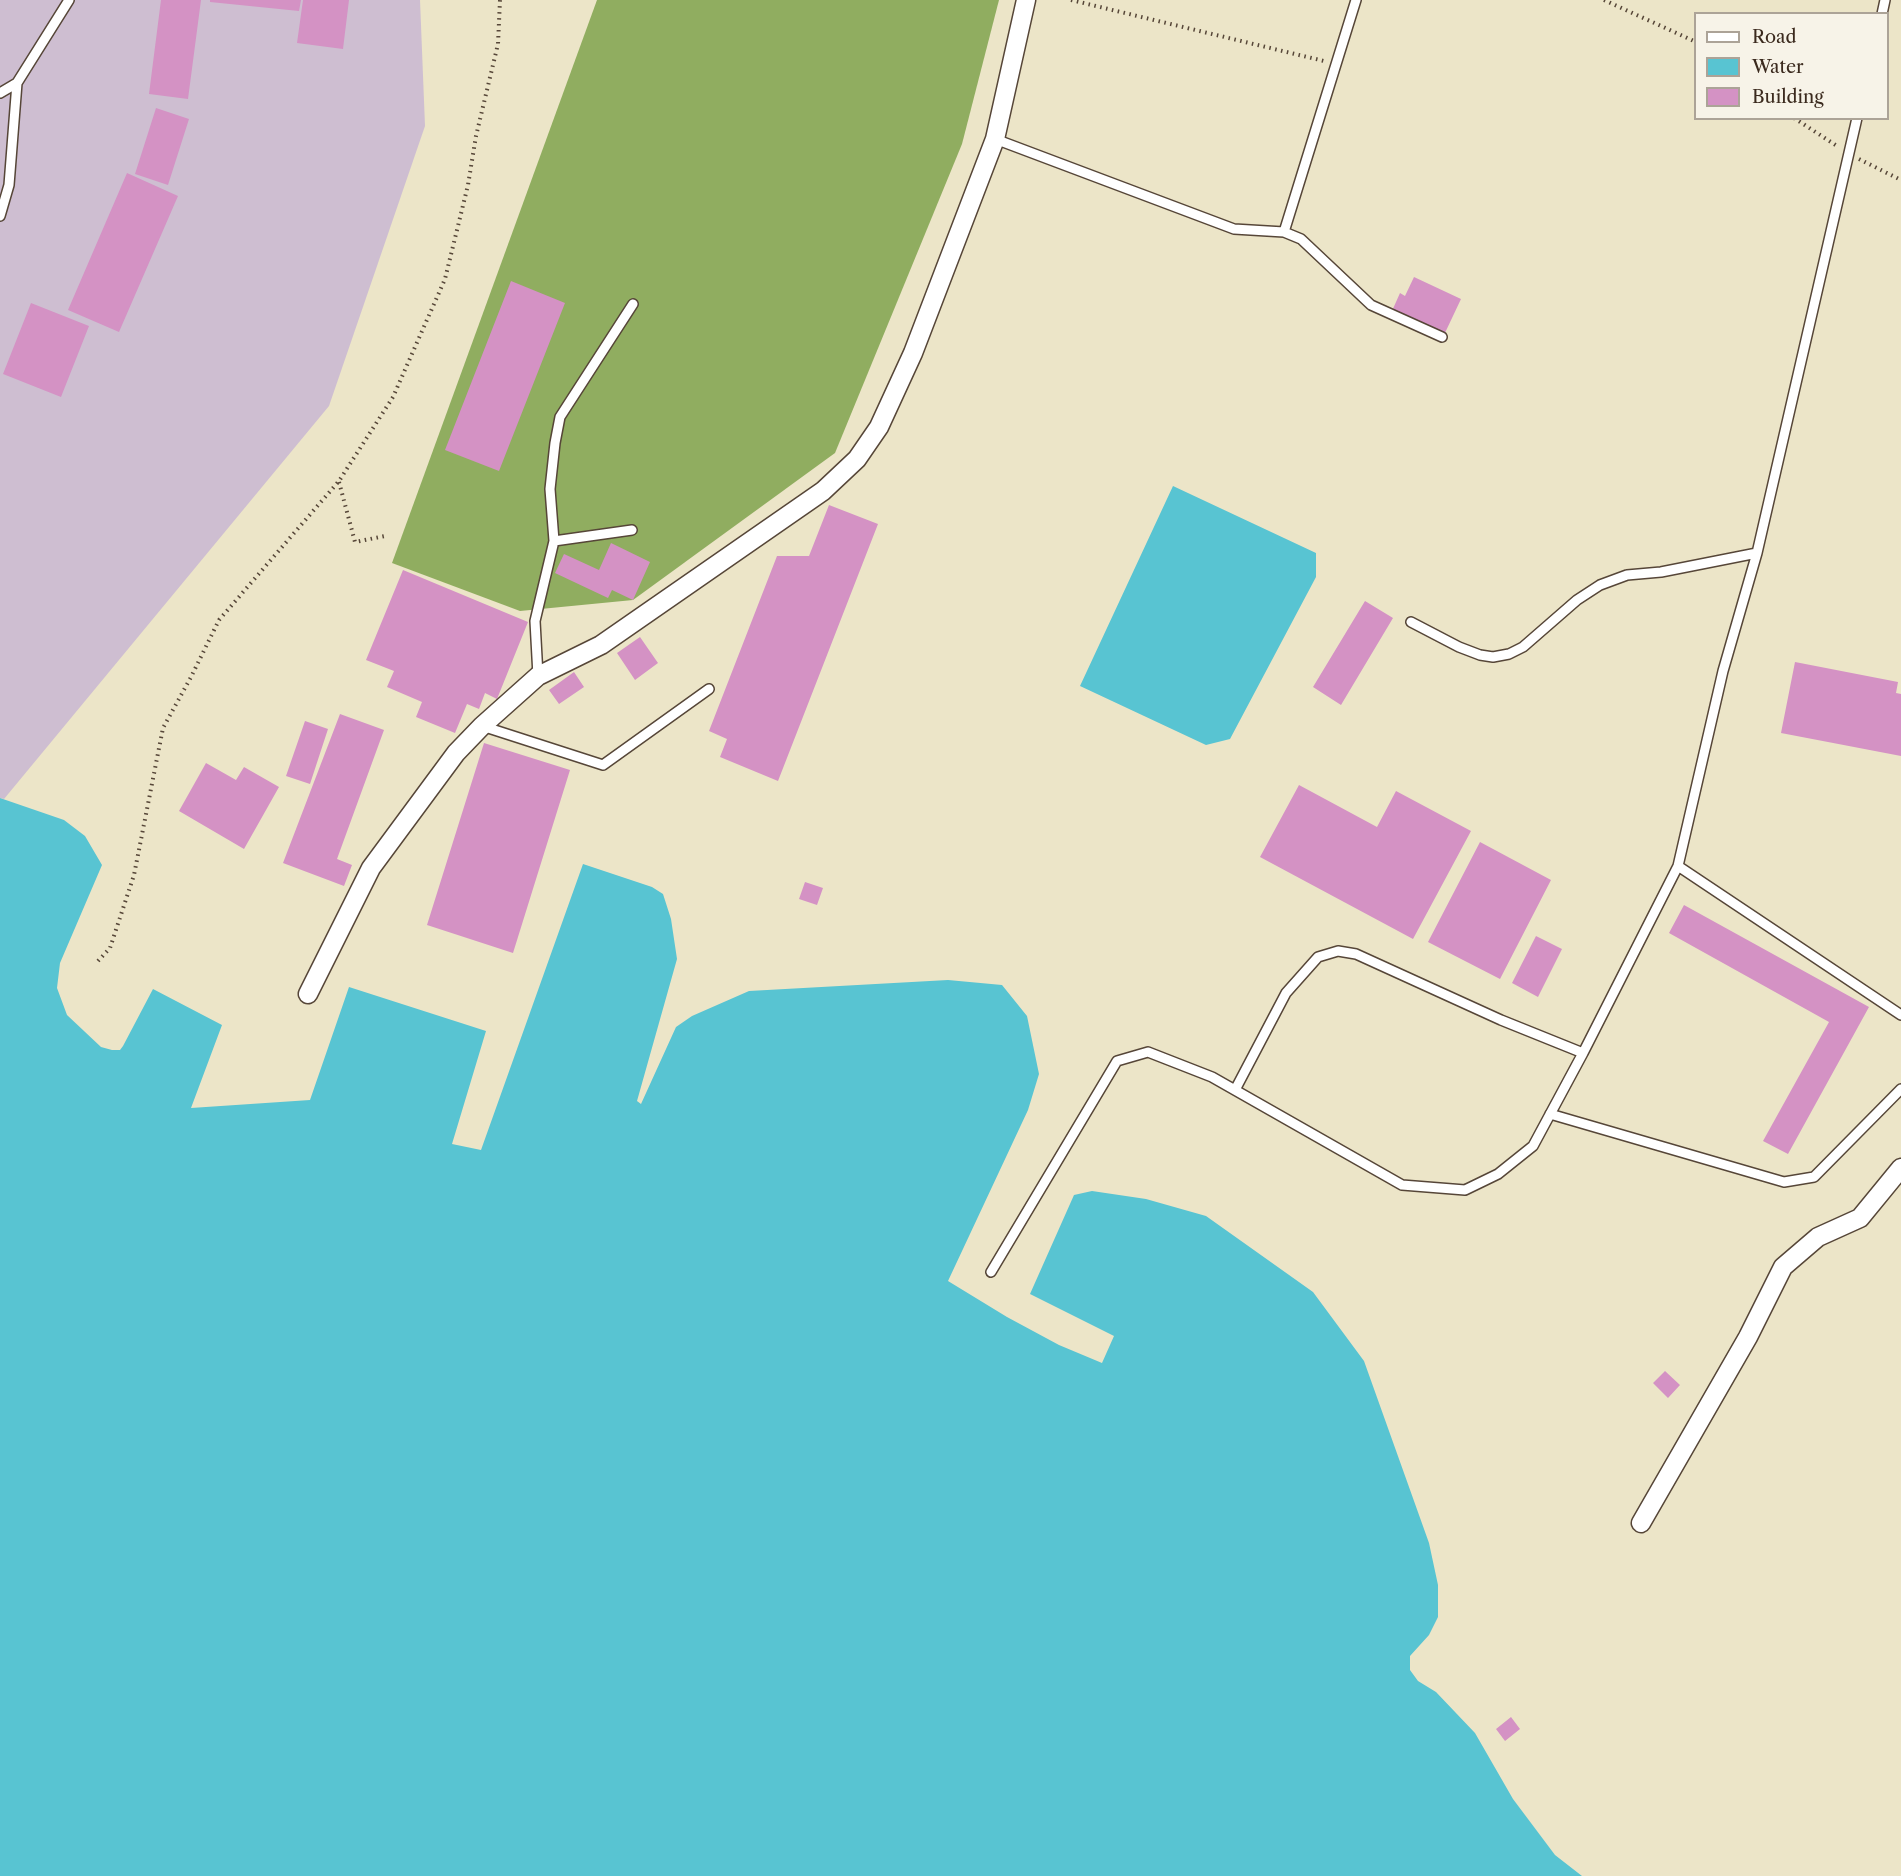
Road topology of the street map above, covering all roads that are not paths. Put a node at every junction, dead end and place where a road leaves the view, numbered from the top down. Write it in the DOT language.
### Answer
graph roads {
  1 [pos="69,0"];
  2 [pos="1026,0"];
  3 [pos="1356,0"];
  4 [pos="17,83"];
  5 [pos="0,93"];
  6 [pos="1857,120"];
  7 [pos="995,139"];
  8 [pos="0,216"];
  9 [pos="1284,232"];
  10 [pos="633,304"];
  11 [pos="1442,337"];
  12 [pos="632,530"];
  13 [pos="554,541"];
  14 [pos="1757,553"];
  15 [pos="1411,622"];
  16 [pos="538,676"];
  17 [pos="709,689"];
  18 [pos="482,726"];
  19 [pos="1678,866"];
  20 [pos="308,994"];
  21 [pos="1901,1015"];
  22 [pos="1584,1053"];
  23 [pos="1901,1089"];
  24 [pos="1235,1090"];
  25 [pos="1550,1114"];
  26 [pos="1901,1168"];
  27 [pos="991,1272"];
  28 [pos="1641,1523"];
  1 -- 4 [label="lane"];
  2 -- 7 [label="street"];
  3 -- 9 [label="lane"];
  4 -- 5 [label="lane"];
  4 -- 8 [label="lane"];
  6 -- 14 [label="lane"];
  7 -- 9 [label="lane"];
  7 -- 16 [label="street"];
  9 -- 11 [label="lane"];
  10 -- 13 [label="lane"];
  12 -- 13 [label="lane"];
  13 -- 16 [label="lane"];
  14 -- 15 [label="lane"];
  14 -- 19 [label="lane"];
  16 -- 18 [label="street"];
  17 -- 18 [label="lane"];
  18 -- 20 [label="street"];
  19 -- 21 [label="lane"];
  19 -- 22 [label="lane"];
  22 -- 24 [label="lane"];
  22 -- 25 [label="lane"];
  23 -- 25 [label="lane"];
  24 -- 25 [label="lane"];
  24 -- 27 [label="lane"];
  26 -- 28 [label="street"];
}
